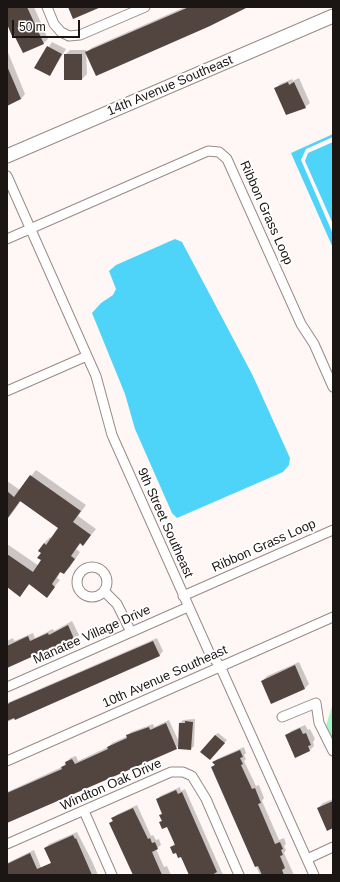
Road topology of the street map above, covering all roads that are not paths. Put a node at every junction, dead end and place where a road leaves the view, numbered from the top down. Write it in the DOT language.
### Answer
graph roads {
  1 [pos="47,7"];
  2 [pos="145,7"];
  3 [pos="333,16"];
  4 [pos="7,156"];
  5 [pos="7,176"];
  6 [pos="30,229"];
  7 [pos="7,239"];
  8 [pos="87,356"];
  9 [pos="333,387"];
  10 [pos="7,391"];
  11 [pos="333,530"];
  12 [pos="104,591"];
  13 [pos="183,596"];
  14 [pos="188,607"];
  15 [pos="333,617"];
  16 [pos="131,632"];
  17 [pos="220,666"];
  18 [pos="7,687"];
  19 [pos="282,717"];
  20 [pos="333,751"];
  21 [pos="7,761"];
  22 [pos="84,811"];
  23 [pos="7,844"];
  24 [pos="333,847"];
  25 [pos="307,859"];
  26 [pos="112,875"];
  27 [pos="239,875"];
  28 [pos="314,875"];
  1 -- 2 [label="street"];
  3 -- 4 [label="street, 14th Avenue Southeast"];
  5 -- 6 [label="street, 9th Street Southeast"];
  6 -- 7 [label="street, Ribbon Grass Loop"];
  6 -- 8 [label="street, 9th Street Southeast"];
  6 -- 9 [label="street, Ribbon Grass Loop"];
  8 -- 10 [label="street"];
  8 -- 13 [label="street, 9th Street Southeast"];
  11 -- 13 [label="street, Ribbon Grass Loop"];
  12 -- 16 [label="street"];
  13 -- 14 [label="street, 9th Street Southeast"];
  14 -- 16 [label="street, Manatee Village Drive"];
  14 -- 17 [label="street, 9th Street Southeast"];
  15 -- 17 [label="street, 10th Avenue Southeast"];
  16 -- 18 [label="street, Manatee Village Drive"];
  17 -- 21 [label="street, 10th Avenue Southeast"];
  17 -- 25 [label="street, 9th Street Southeast"];
  19 -- 20 [label="street"];
  22 -- 23 [label="street, Windton Oak Drive"];
  22 -- 26 [label="street"];
  22 -- 27 [label="street, Windton Oak Drive"];
  24 -- 25 [label="street"];
  25 -- 28 [label="street, 9th Street Southeast"];
}
